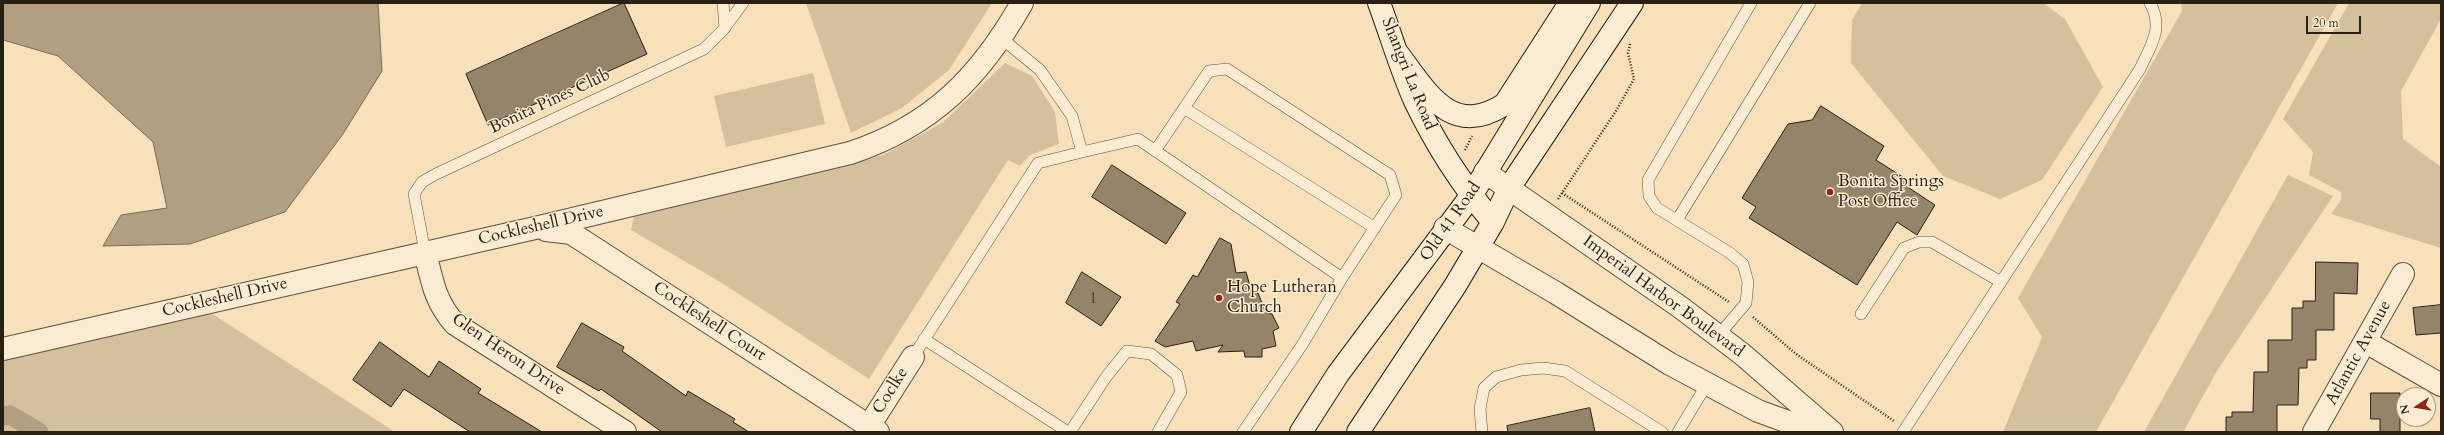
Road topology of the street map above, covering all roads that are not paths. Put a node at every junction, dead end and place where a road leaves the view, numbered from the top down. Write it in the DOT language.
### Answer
graph roads {
  1 [pos="723,3"];
  2 [pos="743,3"];
  3 [pos="1022,3"];
  4 [pos="1380,3"];
  5 [pos="1570,3"];
  6 [pos="1589,3"];
  7 [pos="1632,3"];
  8 [pos="1751,3"];
  9 [pos="1810,3"];
  10 [pos="2150,3"];
  11 [pos="725,28"];
  12 [pos="1001,38"];
  13 [pos="1398,54"];
  14 [pos="1184,108"];
  15 [pos="1155,150"];
  16 [pos="1082,152"];
  17 [pos="1485,172"];
  18 [pos="1509,188"];
  19 [pos="1470,196"];
  20 [pos="1677,220"];
  21 [pos="1494,222"];
  22 [pos="535,228"];
  23 [pos="1374,228"];
  24 [pos="1445,228"];
  25 [pos="1477,249"];
  26 [pos="425,252"];
  27 [pos="2403,274"];
  28 [pos="1342,278"];
  29 [pos="2001,282"];
  30 [pos="1861,314"];
  31 [pos="1718,336"];
  32 [pos="2366,342"];
  33 [pos="919,348"];
  34 [pos="3,349"];
  35 [pos="1707,384"];
  36 [pos="2441,385"];
  37 [pos="874,429"];
  38 [pos="625,432"];
  39 [pos="1069,432"];
  40 [pos="1158,432"];
  41 [pos="1243,432"];
  42 [pos="1301,432"];
  43 [pos="1358,432"];
  44 [pos="1482,432"];
  45 [pos="1662,432"];
  46 [pos="1678,432"];
  47 [pos="1816,432"];
  48 [pos="1832,432"];
  49 [pos="1903,432"];
  50 [pos="2314,432"];
  1 -- 11 [label="lane"];
  2 -- 11 [label="lane, Bonita Pines Club"];
  3 -- 12 [label="street, Cockleshell Drive"];
  4 -- 13 [label="street, Shangri La Road"];
  5 -- 13 [label="street"];
  6 -- 17 [label="street, Old 41 Road"];
  7 -- 18 [label="street, Old 41 Road"];
  8 -- 20 [label="lane"];
  9 -- 20 [label="lane"];
  10 -- 29 [label="lane"];
  11 -- 26 [label="lane, Bonita Pines Club"];
  12 -- 16 [label="lane"];
  12 -- 22 [label="street, Cockleshell Drive"];
  13 -- 19 [label="street, Shangri La Road"];
  14 -- 15 [label="lane"];
  14 -- 23 [label="lane"];
  14 -- 23 [label="lane"];
  15 -- 16 [label="lane"];
  15 -- 28 [label="lane"];
  16 -- 33 [label="lane"];
  17 -- 18 [label="street, Imperial Harbor Boulevard"];
  17 -- 19 [label="street, Old 41 Road"];
  18 -- 21 [label="street, Old 41 Road"];
  18 -- 31 [label="street, Imperial Harbor Boulevard"];
  19 -- 21 [label="street, Shangri La Road"];
  19 -- 24 [label="street, Old 41 Road"];
  20 -- 31 [label="lane"];
  21 -- 25 [label="street, Old 41 Road"];
  22 -- 26 [label="street, Cockleshell Drive"];
  22 -- 37 [label="street, Cockleshell Court"];
  23 -- 28 [label="lane"];
  24 -- 25 [label="street"];
  24 -- 42 [label="street, Old 41 Road"];
  25 -- 35 [label="street"];
  25 -- 43 [label="street, Old 41 Road"];
  26 -- 34 [label="street, Cockleshell Drive"];
  26 -- 38 [label="street, Glen Heron Drive"];
  27 -- 32 [label="street, Atlantic Avenue"];
  28 -- 41 [label="lane"];
  29 -- 30 [label="lane"];
  29 -- 49 [label="lane"];
  31 -- 48 [label="street, Imperial Harbor Boulevard"];
  32 -- 36 [label="street"];
  32 -- 50 [label="street, Atlantic Avenue"];
  33 -- 37 [label="street, Coclke"];
  33 -- 39 [label="lane"];
  35 -- 46 [label="lane"];
  35 -- 47 [label="street"];
  39 -- 40 [label="lane"];
  44 -- 45 [label="lane"];
}
